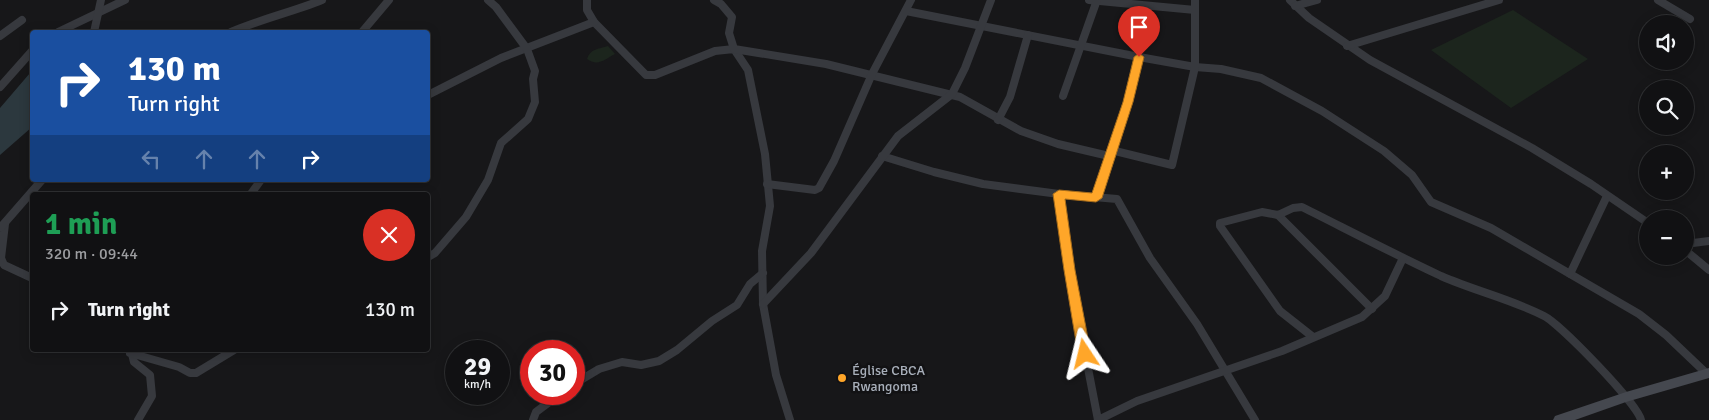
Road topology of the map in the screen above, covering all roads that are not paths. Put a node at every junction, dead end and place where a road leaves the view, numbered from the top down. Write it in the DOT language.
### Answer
graph roads {
  1 [pos="101,0"];
  2 [pos="124,0"];
  3 [pos="322,0"];
  4 [pos="389,0"];
  5 [pos="488,0"];
  6 [pos="587,0"];
  7 [pos="714,0"];
  8 [pos="911,0"];
  9 [pos="990,0"];
  10 [pos="1089,0"];
  11 [pos="1195,0"];
  12 [pos="1290,0"];
  13 [pos="1317,0"];
  14 [pos="1499,0"];
  15 [pos="1658,0"];
  16 [pos="1097,1"];
  17 [pos="1294,6"];
  18 [pos="1195,10"];
  19 [pos="906,11"];
  20 [pos="97,13"];
  21 [pos="1683,15"];
  22 [pos="22,20"];
  23 [pos="594,22"];
  24 [pos="980,26"];
  25 [pos="62,30"];
  26 [pos="95,30"];
  27 [pos="236,30"];
  28 [pos="364,30"];
  29 [pos="1028,35"];
  30 [pos="0,36"];
  31 [pos="1080,44"];
  32 [pos="1347,46"];
  33 [pos="527,49"];
  34 [pos="734,49"];
  35 [pos="30,53"];
  36 [pos="1139,57"];
  37 [pos="1195,67"];
  38 [pos="872,74"];
  39 [pos="0,87"];
  40 [pos="430,94"];
  41 [pos="952,94"];
  42 [pos="1063,96"];
  43 [pos="998,120"];
  44 [pos="1110,153"];
  45 [pos="882,156"];
  46 [pos="40,182"];
  47 [pos="767,184"];
  48 [pos="32,192"];
  49 [pos="30,194"];
  50 [pos="1059,194"];
  51 [pos="1607,196"];
  52 [pos="1096,198"];
  53 [pos="1278,215"];
  54 [pos="1639,217"];
  55 [pos="2,226"];
  56 [pos="1709,242"];
  57 [pos="1694,243"];
  58 [pos="430,257"];
  59 [pos="1403,258"];
  60 [pos="1694,258"];
  61 [pos="2,268"];
  62 [pos="1709,270"];
  63 [pos="763,273"];
  64 [pos="1570,274"];
  65 [pos="30,277"];
  66 [pos="763,304"];
  67 [pos="1372,310"];
  68 [pos="1313,338"];
  69 [pos="131,352"];
  70 [pos="134,352"];
  71 [pos="231,352"];
  72 [pos="1225,371"];
  73 [pos="1707,373"];
  74 [pos="585,377"];
  75 [pos="1626,397"];
  76 [pos="545,405"];
  77 [pos="138,420"];
  78 [pos="533,420"];
  79 [pos="790,420"];
  80 [pos="1098,420"];
  81 [pos="1254,420"];
  82 [pos="1559,420"];
  83 [pos="1641,420"];
  1 -- 20 [label="street"];
  2 -- 20 [label="street"];
  3 -- 27 [label="street"];
  4 -- 28 [label="street"];
  5 -- 33 [label="street"];
  6 -- 23 [label="street"];
  7 -- 34 [label="street"];
  8 -- 19 [label="street"];
  9 -- 24 [label="street"];
  10 -- 16 [label="street"];
  11 -- 18 [label="street"];
  12 -- 17 [label="street"];
  13 -- 17 [label="street"];
  14 -- 32 [label="street"];
  15 -- 21 [label="street"];
  16 -- 18 [label="street"];
  16 -- 31 [label="street"];
  17 -- 32 [label="street"];
  18 -- 37 [label="street"];
  19 -- 24 [label="street"];
  19 -- 38 [label="street"];
  20 -- 25 [label="street"];
  20 -- 26 [label="street"];
  22 -- 30 [label="street"];
  23 -- 33 [label="street"];
  23 -- 34 [label="street"];
  24 -- 29 [label="street"];
  24 -- 41 [label="street"];
  29 -- 31 [label="street"];
  29 -- 43 [label="street"];
  31 -- 36 [label="street"];
  31 -- 42 [label="street"];
  32 -- 51 [label="street"];
  33 -- 40 [label="street"];
  33 -- 58 [label="street"];
  34 -- 38 [label="street"];
  34 -- 47 [label="street"];
  35 -- 39 [label="street"];
  36 -- 37 [label="street"];
  36 -- 44 [label="street"];
  37 -- 44 [label="street"];
  37 -- 64 [label="street"];
  38 -- 41 [label="street"];
  38 -- 47 [label="street"];
  41 -- 43 [label="street"];
  41 -- 45 [label="street"];
  43 -- 44 [label="street"];
  44 -- 52 [label="street"];
  45 -- 50 [label="street"];
  45 -- 66 [label="street"];
  46 -- 48 [label="street"];
  47 -- 63 [label="street"];
  49 -- 55 [label="street"];
  50 -- 52 [label="street"];
  50 -- 80 [label="street"];
  51 -- 54 [label="street"];
  51 -- 64 [label="street"];
  52 -- 72 [label="street"];
  53 -- 59 [label="street"];
  53 -- 67 [label="street"];
  53 -- 68 [label="street"];
  55 -- 61 [label="street"];
  56 -- 57 [label="street"];
  59 -- 67 [label="street"];
  59 -- 75 [label="street"];
  60 -- 62 [label="street"];
  61 -- 65 [label="street"];
  63 -- 66 [label="street"];
  63 -- 74 [label="street"];
  64 -- 73 [label="street"];
  66 -- 79 [label="street"];
  67 -- 68 [label="street"];
  68 -- 72 [label="street"];
  69 -- 77 [label="street"];
  70 -- 71 [label="street"];
  72 -- 80 [label="street"];
  72 -- 81 [label="street"];
  73 -- 75 [label="street"];
  75 -- 82 [label="street"];
  75 -- 83 [label="street"];
  76 -- 78 [label="street"];
}
